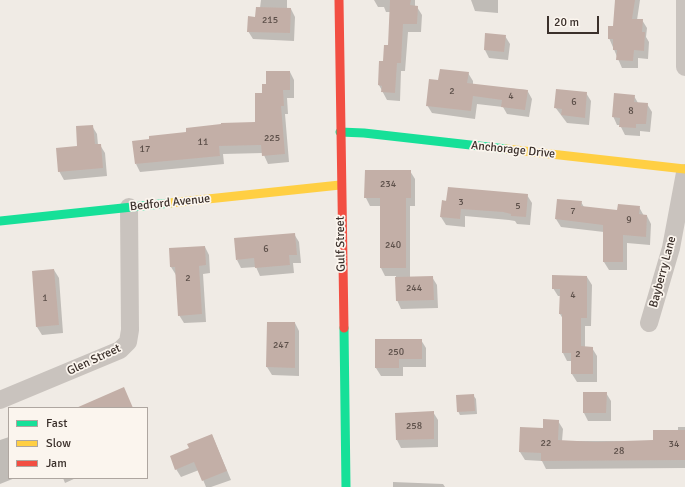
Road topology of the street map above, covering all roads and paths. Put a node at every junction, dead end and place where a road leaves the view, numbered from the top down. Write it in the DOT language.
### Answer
graph roads {
  1 [pos="339,0"];
  2 [pos="684,0"];
  3 [pos="685,67"];
  4 [pos="340,132"];
  5 [pos="685,169"];
  6 [pos="685,173"];
  7 [pos="340,185"];
  8 [pos="129,207"];
  9 [pos="0,220"];
  10 [pos="649,323"];
  11 [pos="0,400"];
  12 [pos="346,487"];
  1 -- 4 [label="street, Gulf Street"];
  2 -- 3 [label="street"];
  4 -- 5 [label="street, Anchorage Drive"];
  4 -- 7 [label="street, Gulf Street"];
  6 -- 10 [label="street, Bayberry Lane"];
  7 -- 8 [label="street, Bedford Avenue"];
  7 -- 12 [label="street, Gulf Street"];
  8 -- 9 [label="street, Bedford Avenue"];
  8 -- 11 [label="street, Glen Street"];
}
